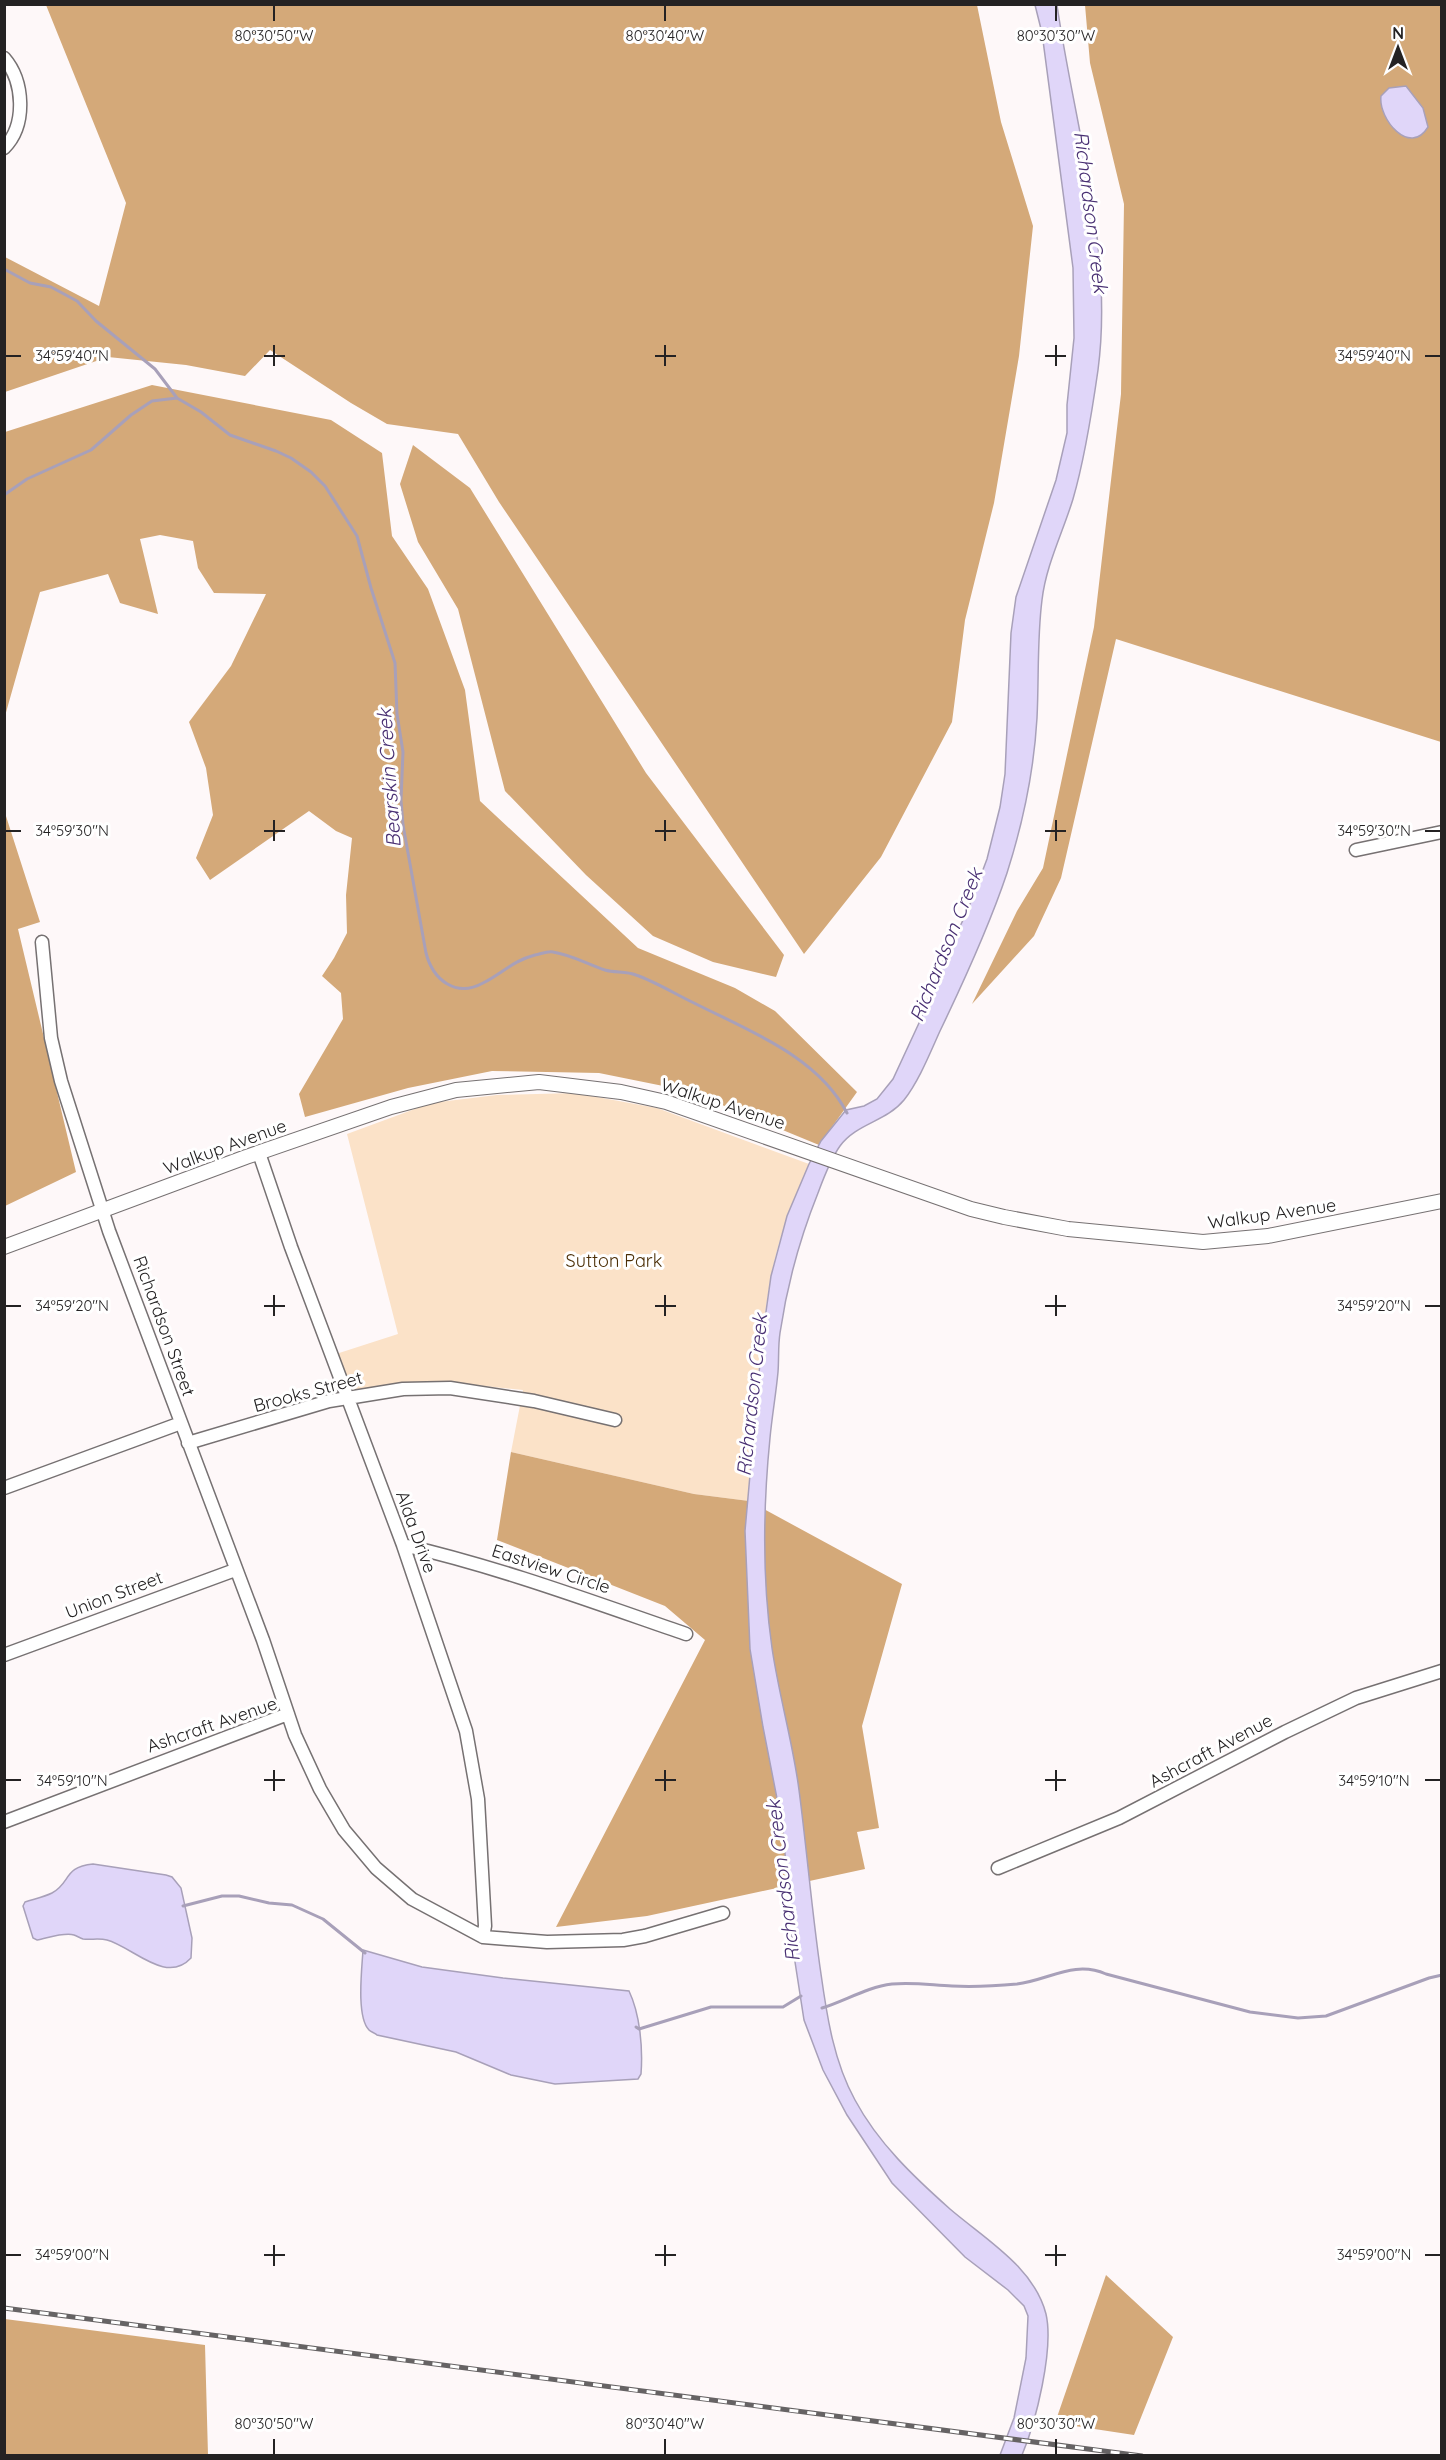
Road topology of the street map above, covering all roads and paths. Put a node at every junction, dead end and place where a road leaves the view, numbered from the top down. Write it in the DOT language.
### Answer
graph roads {
  1 [pos="4,58"];
  2 [pos="4,148"];
  3 [pos="1442,832"];
  4 [pos="1356,850"];
  5 [pos="42,942"];
  6 [pos="259,1153"];
  7 [pos="1442,1201"];
  8 [pos="103,1210"];
  9 [pos="4,1247"];
  10 [pos="347,1396"];
  11 [pos="615,1420"];
  12 [pos="181,1423"];
  13 [pos="188,1443"];
  14 [pos="4,1488"];
  15 [pos="403,1545"];
  16 [pos="236,1570"];
  17 [pos="686,1634"];
  18 [pos="4,1654"];
  19 [pos="1442,1671"];
  20 [pos="288,1714"];
  21 [pos="5,1821"];
  22 [pos="999,1868"];
  23 [pos="723,1913"];
  24 [pos="483,1937"];
  1 -- 2 [label="street"];
  3 -- 4 [label="street"];
  5 -- 8 [label="street, Richardson Street"];
  6 -- 7 [label="street, Walkup Avenue"];
  6 -- 8 [label="street, Walkup Avenue"];
  6 -- 10 [label="street, Alda Drive"];
  8 -- 9 [label="street, Walkup Avenue"];
  8 -- 12 [label="street, Richardson Street"];
  10 -- 11 [label="street, Brooks Street"];
  10 -- 13 [label="street, Brooks Street"];
  10 -- 15 [label="street, Alda Drive"];
  12 -- 13 [label="street, Richardson Street"];
  12 -- 14 [label="street"];
  13 -- 16 [label="street, Richardson Street"];
  15 -- 17 [label="street, Eastview Circle"];
  15 -- 24 [label="street, Alda Drive"];
  16 -- 18 [label="street, Union Street"];
  16 -- 20 [label="street, Richardson Street"];
  19 -- 22 [label="street, Ashcraft Avenue"];
  20 -- 21 [label="street, Ashcraft Avenue"];
  20 -- 24 [label="street, Ashcraft Avenue"];
  23 -- 24 [label="street, Ashcraft Avenue"];
}
